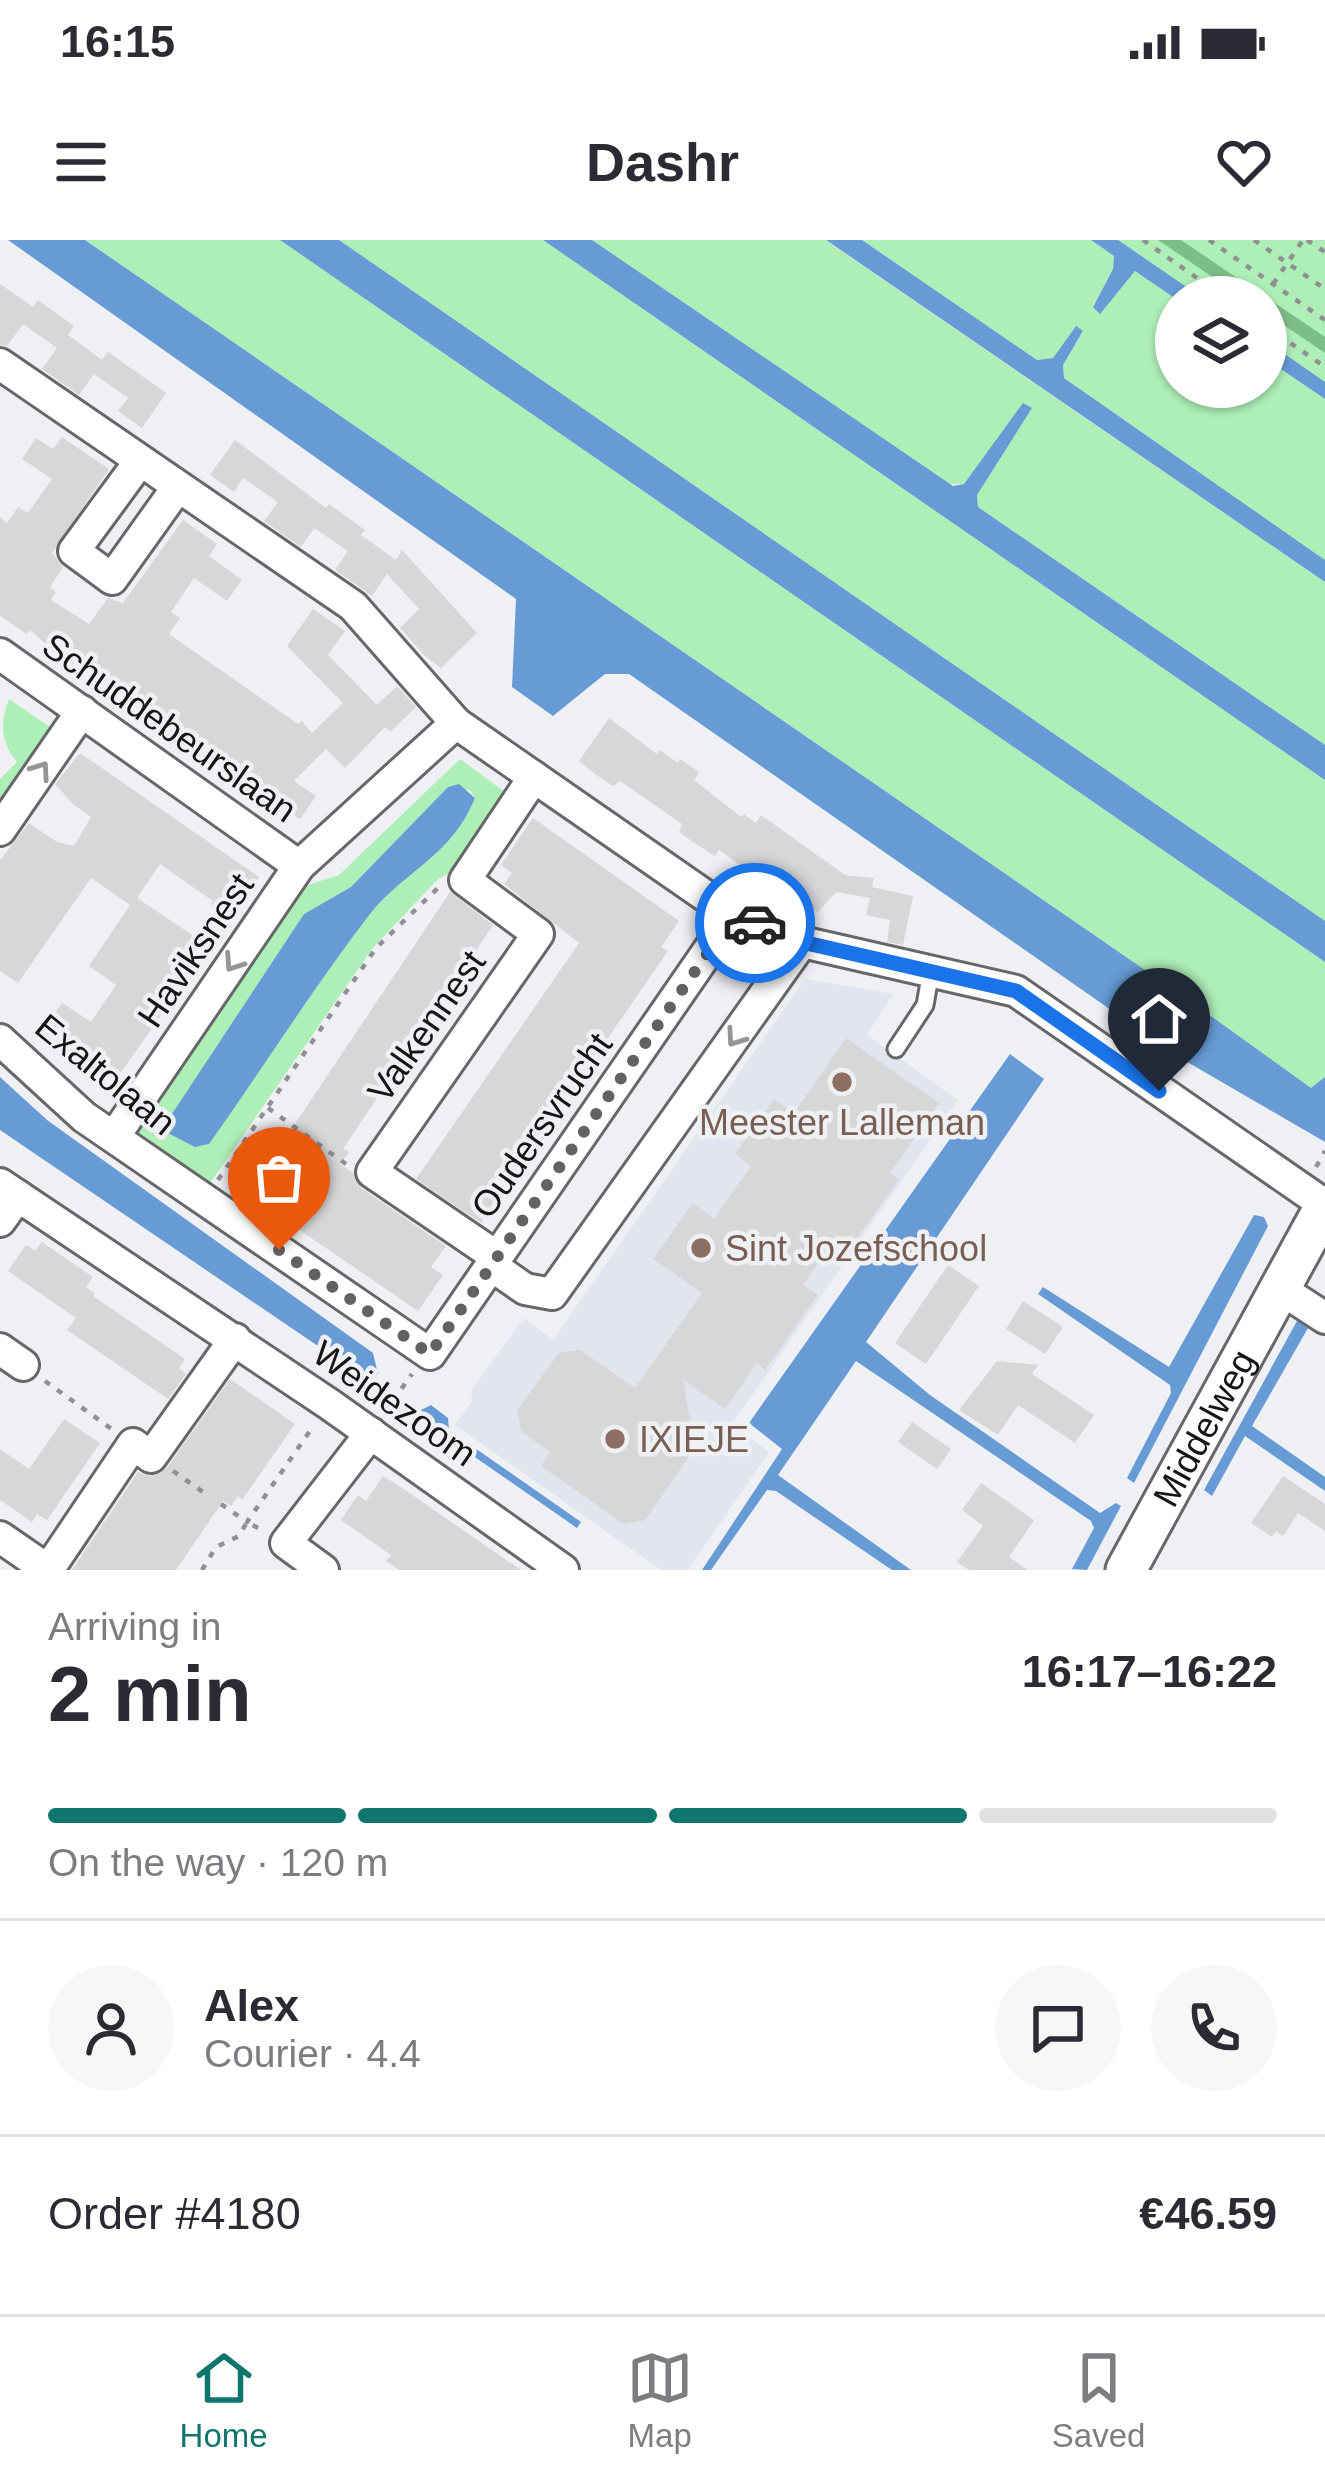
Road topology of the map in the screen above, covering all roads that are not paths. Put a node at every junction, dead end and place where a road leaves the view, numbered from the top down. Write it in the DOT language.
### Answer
graph roads {
  1 [pos="0,364"];
  2 [pos="140,461"];
  3 [pos="177,488"];
  4 [pos="0,654"];
  5 [pos="82,711"];
  6 [pos="456,723"];
  7 [pos="534,777"];
  8 [pos="0,830"];
  9 [pos="299,866"];
  10 [pos="734,915"];
  11 [pos="802,942"];
  12 [pos="931,970"];
  13 [pos="0,1040"];
  14 [pos="896,1049"];
  15 [pos="114,1137"];
  16 [pos="6,1200"];
  17 [pos="1325,1206"];
  18 [pos="495,1262"];
  19 [pos="1279,1288"];
  20 [pos="1325,1318"];
  21 [pos="235,1339"];
  22 [pos="371,1433"];
  23 [pos="0,1538"];
  24 [pos="48,1570"];
  25 [pos="323,1570"];
  26 [pos="563,1570"];
  27 [pos="1126,1570"];
  1 -- 2 [label="street"];
  2 -- 3 [label="street"];
  2 -- 3 [label="street"];
  3 -- 6 [label="street"];
  4 -- 5 [label="street, Schuddebeurslaan"];
  8 -- 5 [label="street, one-way"];
  5 -- 9 [label="street, Schuddebeurslaan"];
  6 -- 7 [label="street"];
  6 -- 9 [label="street, Schuddebeurslaan"];
  7 -- 10 [label="street"];
  7 -- 18 [label="street, Valkennest"];
  9 -- 15 [label="street, Haviksnest, one-way"];
  10 -- 11 [label="street"];
  10 -- 18 [label="street, Oudersvrucht"];
  11 -- 12 [label="street"];
  11 -- 18 [label="street, Oudersvrucht, one-way"];
  12 -- 14 [label="lane"];
  12 -- 17 [label="street"];
  13 -- 15 [label="street, Exaltolaan"];
  15 -- 18 [label="street, Exaltolaan"];
  16 -- 21 [label="street, Weidezoom"];
  17 -- 19 [label="street, Middelweg"];
  19 -- 20 [label="street"];
  19 -- 27 [label="street, Middelweg"];
  21 -- 22 [label="street, Weidezoom"];
  21 -- 24 [label="street"];
  22 -- 25 [label="street"];
  22 -- 26 [label="street, Weidezoom"];
  23 -- 24 [label="street"];
}
